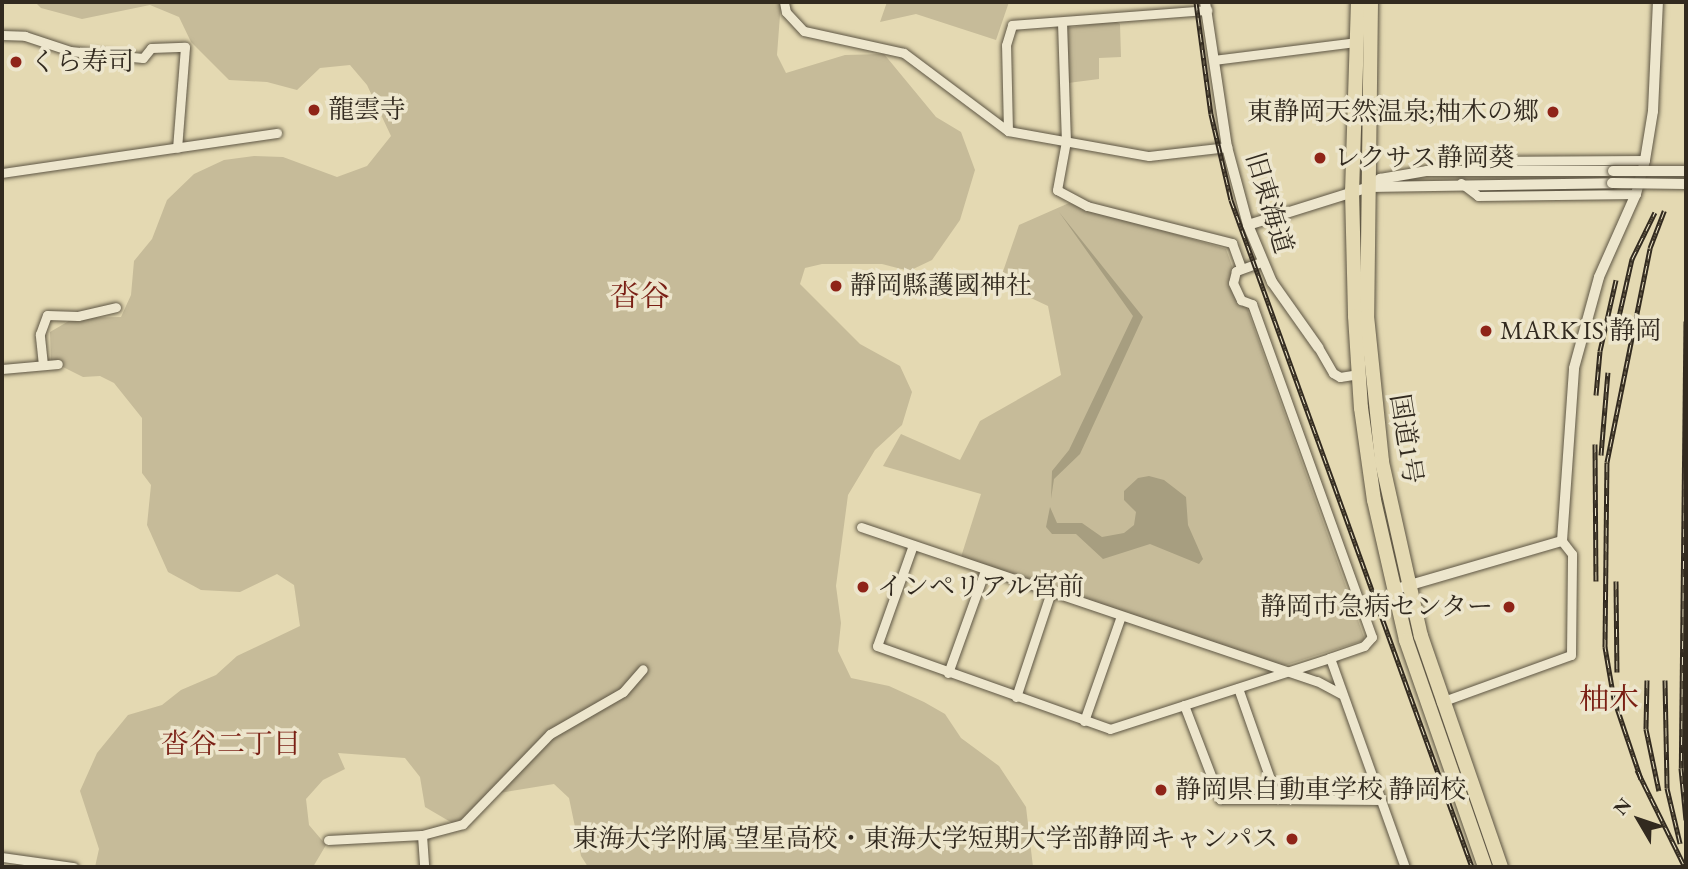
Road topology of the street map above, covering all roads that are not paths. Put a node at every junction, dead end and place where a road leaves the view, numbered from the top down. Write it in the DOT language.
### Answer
graph roads {
  1 [pos="784,2"];
  2 [pos="1358,2"];
  3 [pos="1371,2"];
  4 [pos="1658,2"];
  5 [pos="1206,6"];
  6 [pos="1062,22"];
  7 [pos="2,35"];
  8 [pos="1357,42"];
  9 [pos="1214,60"];
  10 [pos="1008,131"];
  11 [pos="276,133"];
  12 [pos="1066,141"];
  13 [pos="1227,147"];
  14 [pos="177,148"];
  15 [pos="1645,160"];
  16 [pos="1464,171"];
  17 [pos="1686,171"];
  18 [pos="2,173"];
  19 [pos="1613,177"];
  20 [pos="1461,183"];
  21 [pos="1686,184"];
  22 [pos="1369,187"];
  23 [pos="1352,191"];
  24 [pos="1636,194"];
  25 [pos="1248,225"];
  26 [pos="1261,262"];
  27 [pos="1241,268"];
  28 [pos="116,307"];
  29 [pos="1318,347"];
  30 [pos="58,364"];
  31 [pos="43,365"];
  32 [pos="2,369"];
  33 [pos="1359,374"];
  34 [pos="861,527"];
  35 [pos="1562,541"];
  36 [pos="913,545"];
  37 [pos="985,570"];
  38 [pos="1410,586"];
  39 [pos="1393,590"];
  40 [pos="1051,593"];
  41 [pos="1121,616"];
  42 [pos="1330,658"];
  43 [pos="643,669"];
  44 [pos="1287,672"];
  45 [pos="948,673"];
  46 [pos="1238,688"];
  47 [pos="1016,696"];
  48 [pos="1344,698"];
  49 [pos="1441,702"];
  50 [pos="1184,705"];
  51 [pos="1084,720"];
  52 [pos="1277,799"];
  53 [pos="1381,800"];
  54 [pos="422,835"];
  55 [pos="328,840"];
  56 [pos="2,857"];
  57 [pos="16,860"];
  58 [pos="26,867"];
  59 [pos="73,867"];
  60 [pos="425,867"];
  61 [pos="1405,867"];
  62 [pos="1485,867"];
  63 [pos="1501,867"];
  1 -- 10 [label="street"];
  2 -- 8 [label="highway, 国道1号"];
  3 -- 22 [label="highway, 国道1号"];
  4 -- 15 [label="street"];
  5 -- 6 [label="street"];
  5 -- 9 [label="street, 旧東海道"];
  6 -- 10 [label="street"];
  6 -- 12 [label="street"];
  7 -- 14 [label="street"];
  8 -- 9 [label="street"];
  8 -- 23 [label="highway, 国道1号"];
  9 -- 13 [label="street, 旧東海道"];
  10 -- 12 [label="street"];
  11 -- 14 [label="street"];
  12 -- 13 [label="street"];
  12 -- 27 [label="street"];
  13 -- 25 [label="street, 旧東海道"];
  14 -- 18 [label="street"];
  15 -- 16 [label="street"];
  15 -- 24 [label="street"];
  16 -- 19 [label="street"];
  16 -- 22 [label="street"];
  17 -- 19 [label="street, bridge"];
  19 -- 20 [label="street"];
  19 -- 21 [label="street, bridge"];
  20 -- 22 [label="street"];
  20 -- 24 [label="street"];
  22 -- 23 [label="street"];
  22 -- 38 [label="highway, 国道1号"];
  23 -- 25 [label="street"];
  23 -- 33 [label="highway, 国道1号"];
  24 -- 35 [label="street"];
  25 -- 26 [label="street, 旧東海道"];
  26 -- 27 [label="street"];
  26 -- 29 [label="street, 旧東海道"];
  27 -- 42 [label="street"];
  28 -- 31 [label="street"];
  29 -- 33 [label="street, 旧東海道"];
  30 -- 31 [label="street"];
  31 -- 32 [label="street"];
  33 -- 39 [label="highway, 国道1号"];
  34 -- 36 [label="street"];
  35 -- 38 [label="street"];
  35 -- 49 [label="street"];
  36 -- 37 [label="street"];
  36 -- 45 [label="street"];
  37 -- 40 [label="street"];
  37 -- 45 [label="street"];
  38 -- 39 [label="street"];
  38 -- 49 [label="highway, 国道1号"];
  39 -- 62 [label="highway, 国道1号"];
  40 -- 41 [label="street"];
  40 -- 47 [label="street"];
  41 -- 44 [label="street"];
  41 -- 51 [label="street"];
  42 -- 44 [label="street"];
  42 -- 48 [label="street"];
  43 -- 54 [label="street"];
  44 -- 46 [label="street"];
  44 -- 48 [label="street"];
  45 -- 47 [label="street"];
  46 -- 50 [label="street"];
  46 -- 52 [label="street"];
  47 -- 51 [label="street"];
  48 -- 53 [label="street"];
  49 -- 63 [label="highway, 国道1号"];
  50 -- 51 [label="street"];
  50 -- 52 [label="street"];
  52 -- 53 [label="street"];
  53 -- 61 [label="street"];
  54 -- 55 [label="street"];
  54 -- 60 [label="street"];
  56 -- 57 [label="street"];
  57 -- 58 [label="street"];
  57 -- 59 [label="street"];
}
